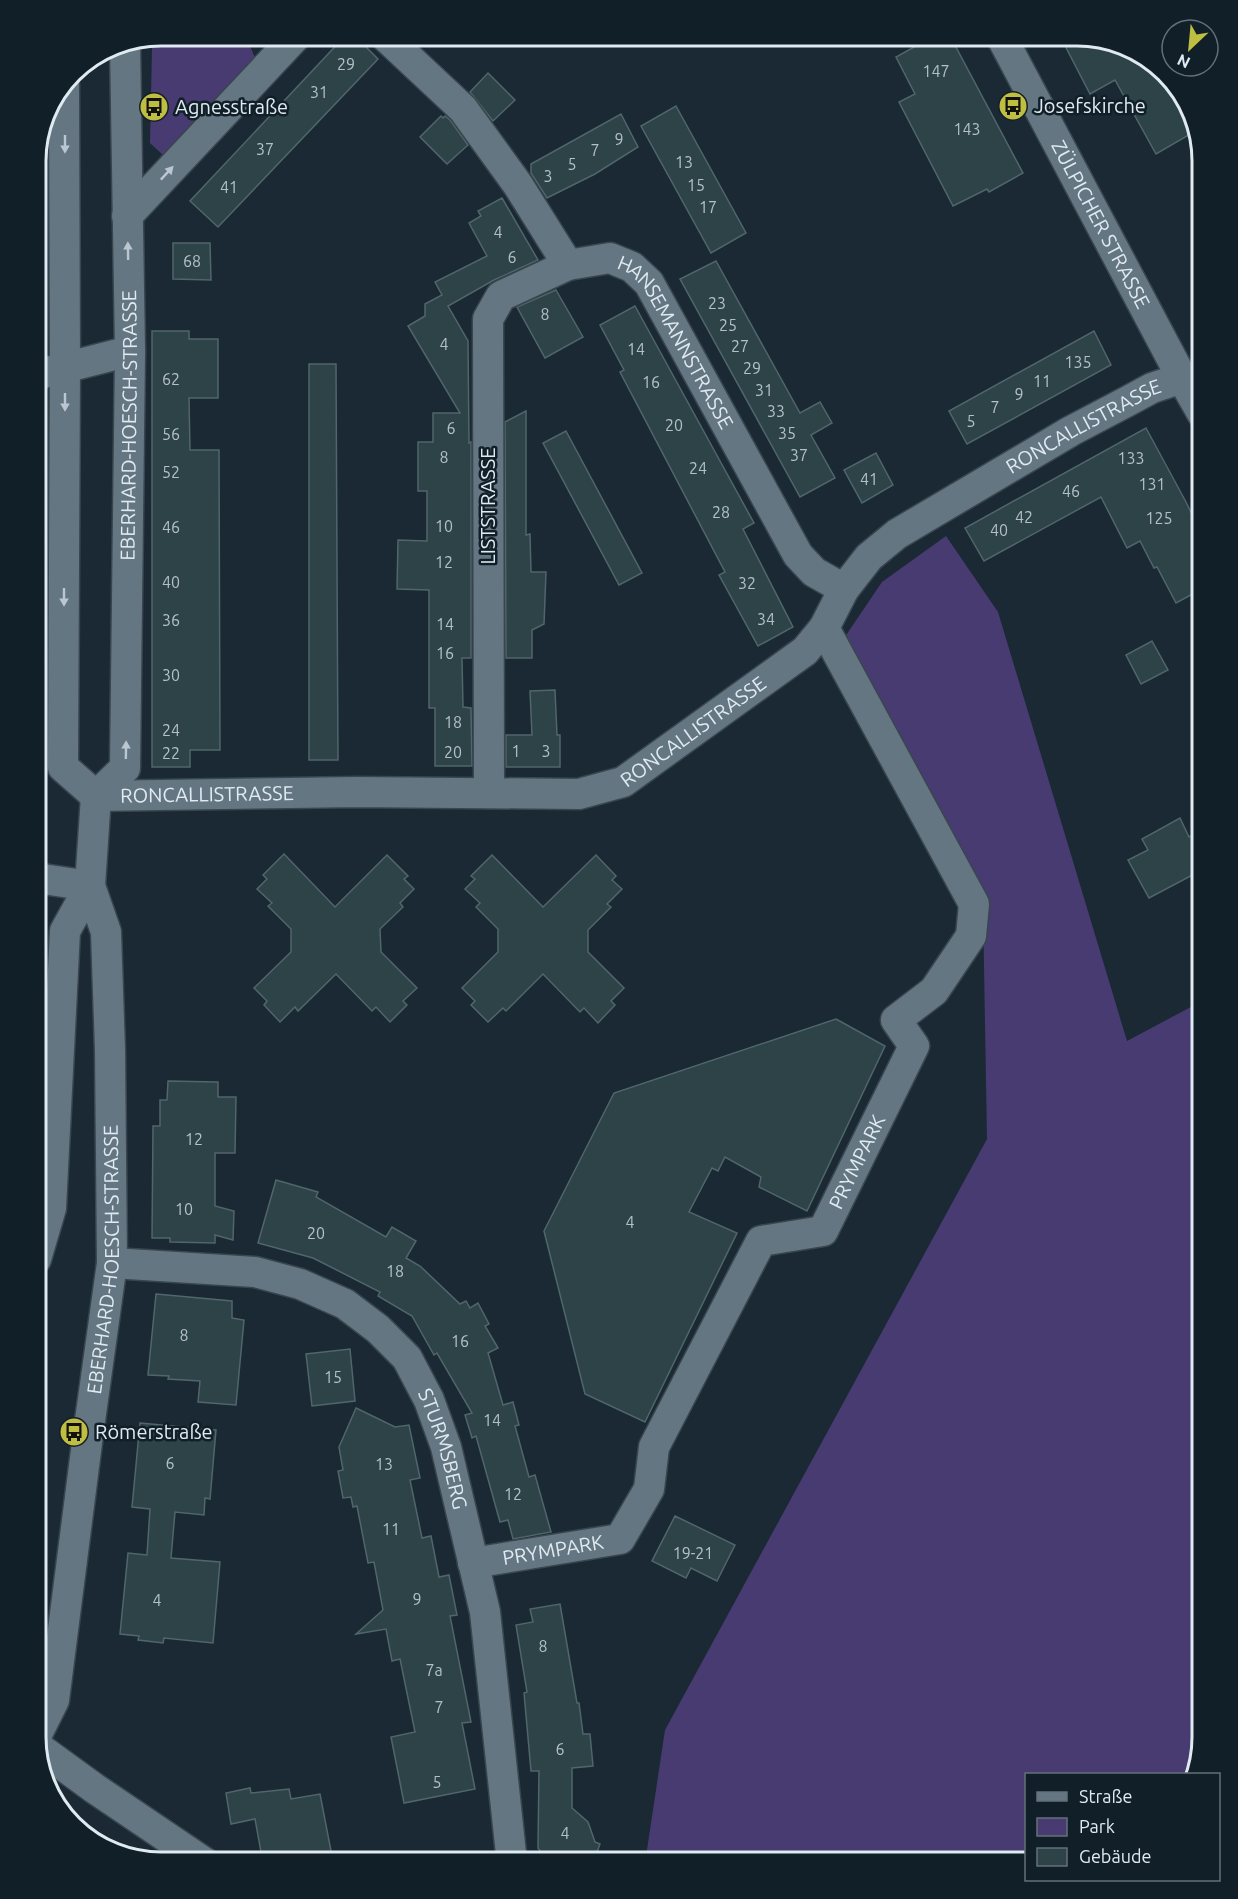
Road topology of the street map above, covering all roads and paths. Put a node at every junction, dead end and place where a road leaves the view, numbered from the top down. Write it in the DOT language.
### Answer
graph roads {
  1 [pos="287,46"];
  2 [pos="396,46"];
  3 [pos="1007,47"];
  4 [pos="125,53"];
  5 [pos="64,101"];
  6 [pos="127,216"];
  7 [pos="568,265"];
  8 [pos="130,351"];
  9 [pos="65,367"];
  10 [pos="47,372"];
  11 [pos="1192,377"];
  12 [pos="844,590"];
  13 [pos="824,628"];
  14 [pos="489,793"];
  15 [pos="96,795"];
  16 [pos="47,880"];
  17 [pos="90,886"];
  18 [pos="46,1225"];
  19 [pos="112,1263"];
  20 [pos="473,1563"];
  21 [pos="46,1716"];
  22 [pos="47,1754"];
  23 [pos="189,1852"];
  24 [pos="511,1852"];
  6 -- 1 [label="street, one-way"];
  2 -- 7 [label="street"];
  3 -- 11 [label="street, ZÜLPICHER STRASSE"];
  4 -- 6 [label="street, EBERHARD-HOESCH-STRASSE"];
  5 -- 9 [label="street, one-way"];
  8 -- 6 [label="street, EBERHARD-HOESCH-STRASSE, one-way"];
  7 -- 12 [label="street, HANSEMANNSTRASSE"];
  7 -- 14 [label="street, LISTSTRASSE"];
  8 -- 9 [label="street"];
  15 -- 8 [label="street, EBERHARD-HOESCH-STRASSE, one-way"];
  9 -- 10 [label="street"];
  9 -- 15 [label="street, one-way"];
  11 -- 12 [label="street, RONCALLISTRASSE"];
  12 -- 13 [label="street, RONCALLISTRASSE"];
  13 -- 14 [label="street, RONCALLISTRASSE"];
  13 -- 20 [label="street, PRYMPARK"];
  14 -- 15 [label="street, RONCALLISTRASSE"];
  15 -- 17 [label="street, EBERHARD-HOESCH-STRASSE"];
  16 -- 17 [label="street"];
  17 -- 18 [label="street, EBERHARD-HOESCH-STRASSE"];
  17 -- 19 [label="street, EBERHARD-HOESCH-STRASSE"];
  19 -- 20 [label="street, STURMSBERG"];
  19 -- 21 [label="street, EBERHARD-HOESCH-STRASSE"];
  20 -- 24 [label="street, STURMSBERG"];
  22 -- 23 [label="street"];
}
